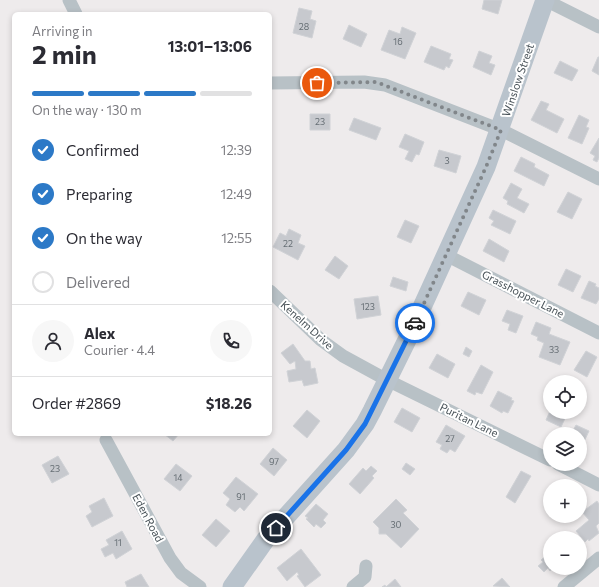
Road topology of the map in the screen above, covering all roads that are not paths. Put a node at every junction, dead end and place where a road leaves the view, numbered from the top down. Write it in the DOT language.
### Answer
graph roads {
  1 [pos="69,0"];
  2 [pos="545,0"];
  3 [pos="75,12"];
  4 [pos="599,27"];
  5 [pos="272,83"];
  6 [pos="501,130"];
  7 [pos="599,180"];
  8 [pos="446,255"];
  9 [pos="272,293"];
  10 [pos="599,333"];
  11 [pos="387,380"];
  12 [pos="106,440"];
  13 [pos="543,457"];
  14 [pos="572,471"];
  15 [pos="599,484"];
  16 [pos="599,558"];
  17 [pos="366,566"];
  18 [pos="200,587"];
  19 [pos="232,587"];
  20 [pos="353,587"];
  21 [pos="564,587"];
  1 -- 3 [label="street"];
  2 -- 4 [label="street"];
  2 -- 6 [label="street, Winslow Street"];
  5 -- 6 [label="street"];
  6 -- 7 [label="street"];
  6 -- 8 [label="street, Winslow Street"];
  8 -- 10 [label="street, Grasshopper Lane"];
  8 -- 11 [label="street, Winslow Street"];
  9 -- 11 [label="street, Kenelm Drive"];
  11 -- 13 [label="street, Puritan Lane"];
  11 -- 19 [label="street, Winslow Street"];
  12 -- 18 [label="street, Eden Road"];
  14 -- 15 [label="street"];
  16 -- 21 [label="street"];
  17 -- 20 [label="street"];
}
